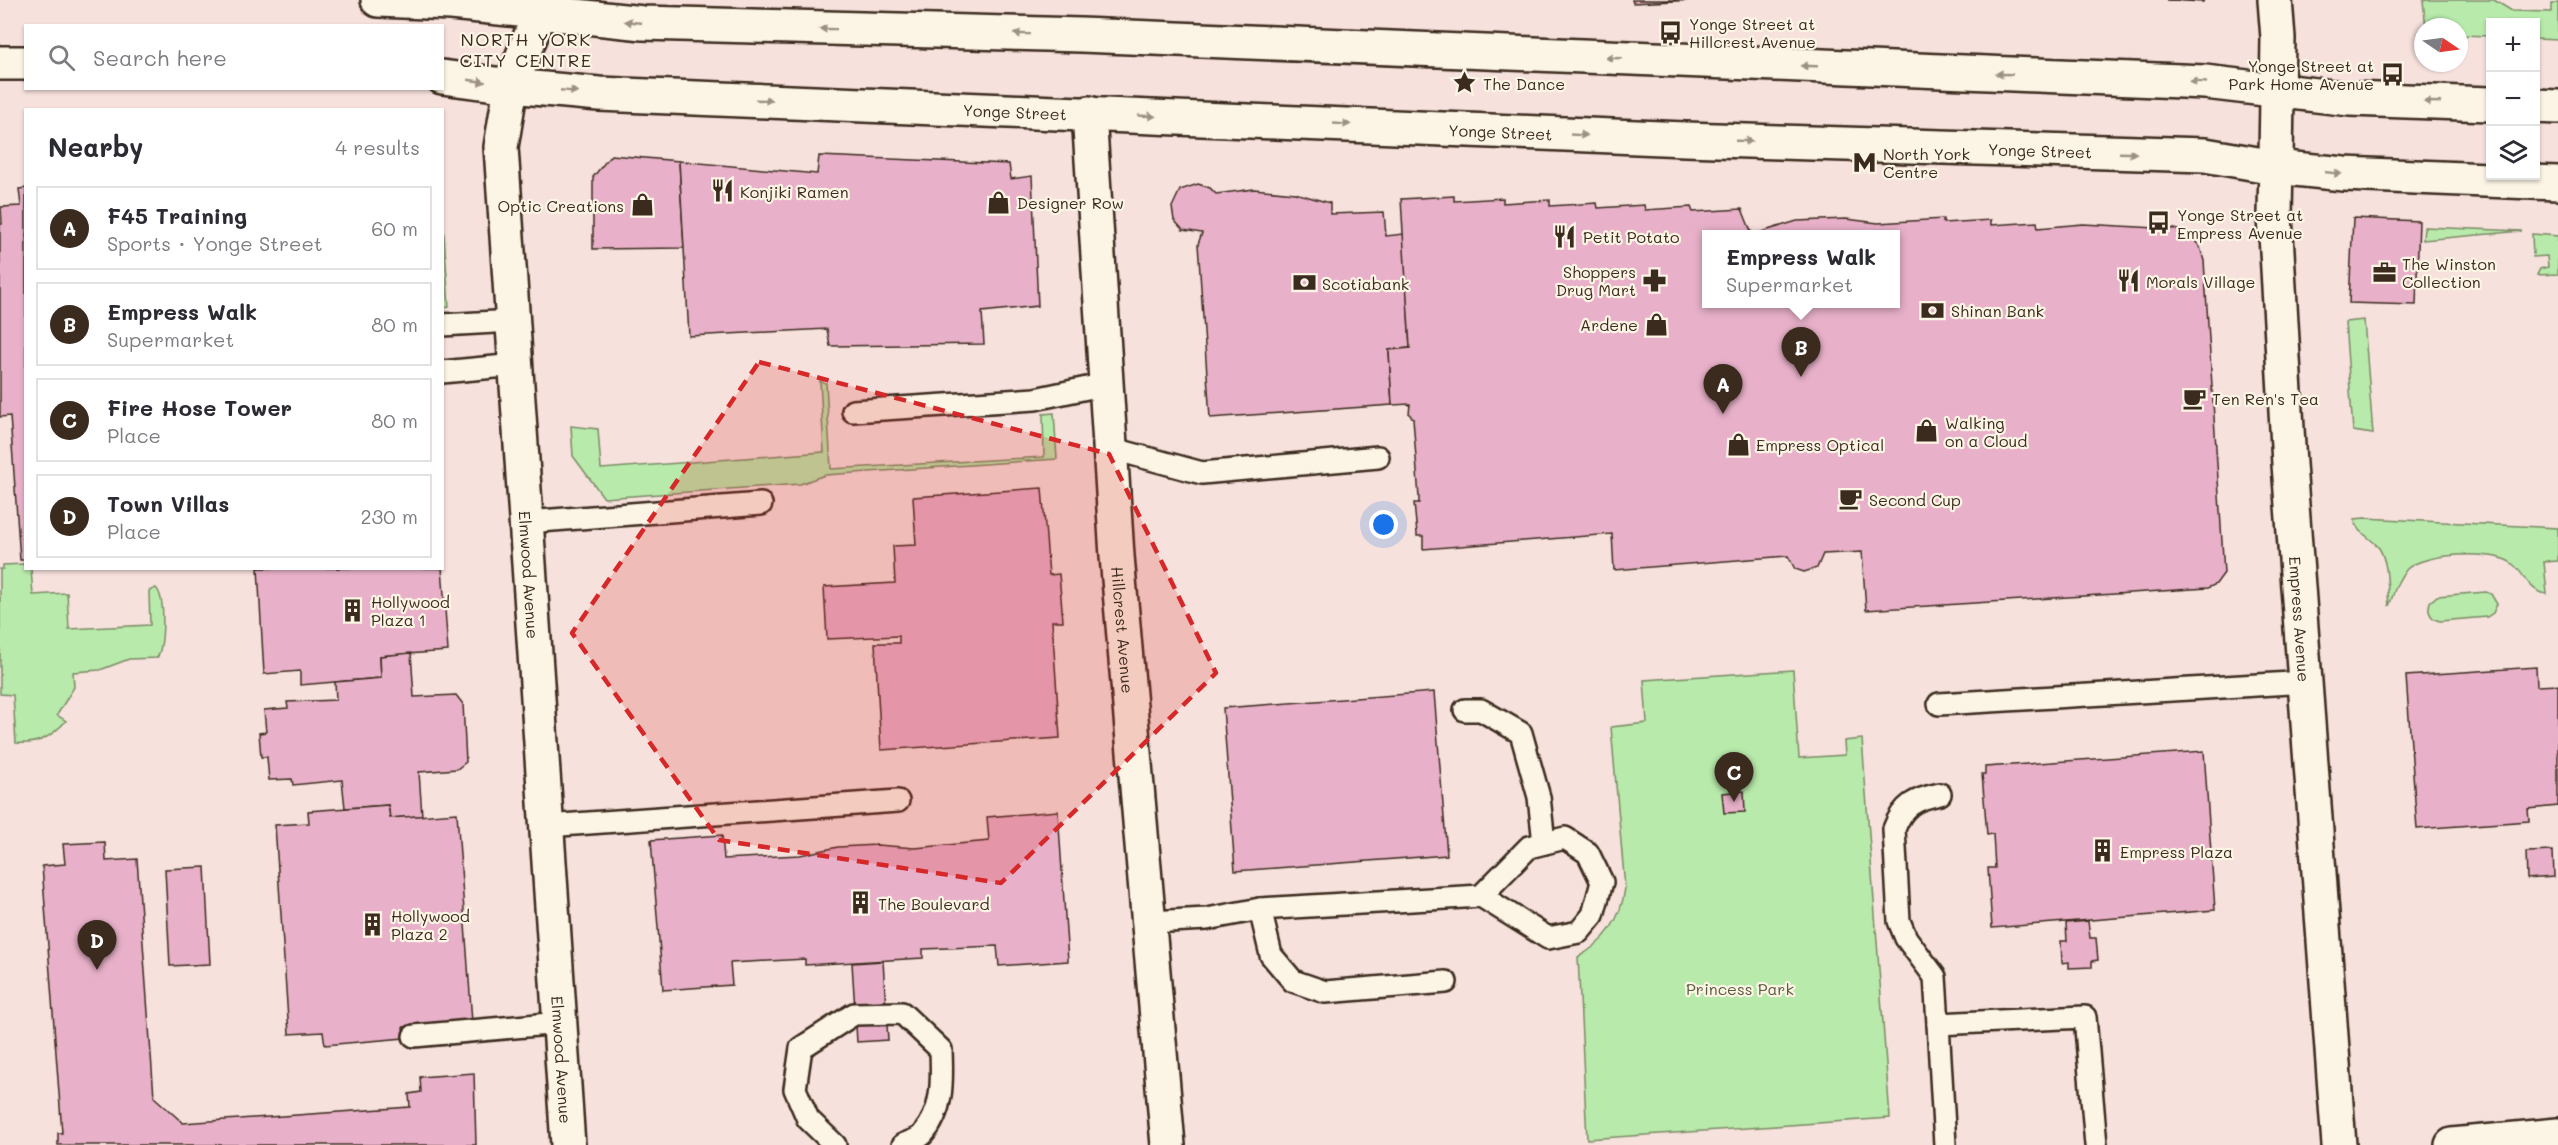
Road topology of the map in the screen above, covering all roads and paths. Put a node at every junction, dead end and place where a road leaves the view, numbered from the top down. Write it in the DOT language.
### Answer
graph roads {
  1 [pos="378,0"];
  2 [pos="2276,0"];
  3 [pos="543,4"];
  4 [pos="0,63"];
  5 [pos="24,63"];
  6 [pos="444,77"];
  7 [pos="511,86"];
  8 [pos="2277,91"];
  9 [pos="2486,104"];
  10 [pos="2540,106"];
  11 [pos="2558,107"];
  12 [pos="1089,113"];
  13 [pos="2275,167"];
  14 [pos="2558,183"];
  15 [pos="513,321"];
  16 [pos="444,325"];
  17 [pos="516,365"];
  18 [pos="444,372"];
  19 [pos="1106,384"];
  20 [pos="853,411"];
  21 [pos="1110,448"];
  22 [pos="1378,458"];
  23 [pos="761,504"];
  24 [pos="526,522"];
  25 [pos="2306,682"];
  26 [pos="1939,704"];
  27 [pos="1465,710"];
  28 [pos="1940,794"];
  29 [pos="898,801"];
  30 [pos="547,826"];
  31 [pos="1544,843"];
  32 [pos="1481,896"];
  33 [pos="1260,909"];
  34 [pos="1150,922"];
  35 [pos="1446,982"];
  36 [pos="560,1023"];
  37 [pos="1938,1024"];
  38 [pos="414,1036"];
  39 [pos="2558,1135"];
  40 [pos="568,1145"];
  41 [pos="835,1145"];
  42 [pos="903,1145"];
  43 [pos="1168,1145"];
  44 [pos="1945,1145"];
  45 [pos="2096,1145"];
  46 [pos="2339,1145"];
  47 [pos="2452,1145"];
  1 -- 3 [label="main road"];
  2 -- 8 [label="main road, Empress Avenue"];
  3 -- 7 [label="main road, Elmwood Avenue"];
  8 -- 3 [label="main road, one-way"];
  4 -- 5 [label="main road"];
  6 -- 7 [label="main road, Yonge Street, one-way"];
  7 -- 12 [label="main road, Yonge Street, one-way"];
  7 -- 15 [label="main road, Elmwood Avenue"];
  9 -- 8 [label="main road, one-way"];
  8 -- 13 [label="main road, Empress Avenue"];
  10 -- 11 [label="main road"];
  12 -- 13 [label="main road, Yonge Street, one-way"];
  12 -- 19 [label="main road, Hillcrest Avenue"];
  13 -- 14 [label="main road, Yonge Street, one-way"];
  13 -- 25 [label="main road, Empress Avenue"];
  15 -- 16 [label="lane"];
  15 -- 17 [label="main road, Elmwood Avenue"];
  17 -- 18 [label="lane"];
  17 -- 24 [label="main road, Elmwood Avenue"];
  19 -- 20 [label="lane"];
  19 -- 21 [label="main road, Hillcrest Avenue"];
  21 -- 22 [label="lane"];
  21 -- 34 [label="main road, Hillcrest Avenue"];
  23 -- 24 [label="lane"];
  24 -- 30 [label="main road, Elmwood Avenue"];
  25 -- 26 [label="lane"];
  25 -- 46 [label="main road, Empress Avenue"];
  27 -- 31 [label="lane"];
  28 -- 37 [label="lane"];
  29 -- 30 [label="lane"];
  30 -- 36 [label="main road, Elmwood Avenue"];
  31 -- 32 [label="lane"];
  31 -- 32 [label="lane"];
  32 -- 33 [label="lane"];
  33 -- 34 [label="lane"];
  33 -- 35 [label="lane"];
  34 -- 43 [label="main road, Hillcrest Avenue"];
  36 -- 38 [label="lane"];
  36 -- 40 [label="main road, Elmwood Avenue"];
  37 -- 44 [label="lane"];
  37 -- 45 [label="lane"];
  39 -- 47 [label="main road"];
  41 -- 42 [label="lane"];
}
